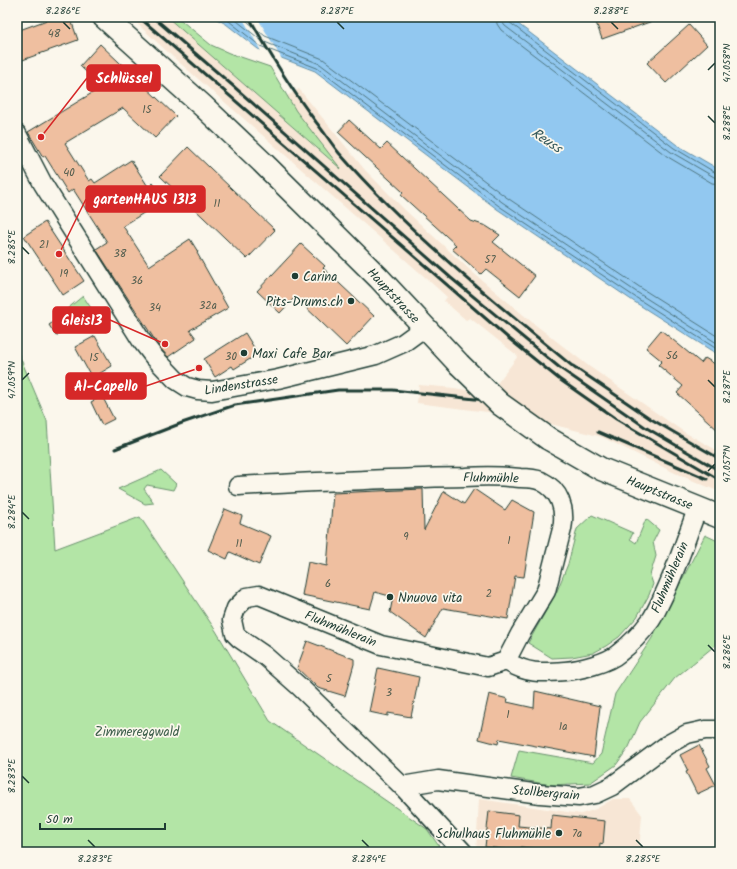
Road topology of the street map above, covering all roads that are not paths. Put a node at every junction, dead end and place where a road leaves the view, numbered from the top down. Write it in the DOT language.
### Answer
graph roads {
  1 [pos="104,17"];
  2 [pos="17,134"];
  3 [pos="425,327"];
  4 [pos="238,486"];
  5 [pos="689,504"];
  6 [pos="720,517"];
  7 [pos="506,661"];
  8 [pos="720,730"];
  9 [pos="402,786"];
  10 [pos="463,852"];
  1 -- 3 [label="main road, Hauptstrasse"];
  2 -- 3 [label="street, Lindenstrasse"];
  3 -- 5 [label="main road, Hauptstrasse, bridge"];
  4 -- 7 [label="street, Fluhmühle"];
  5 -- 6 [label="main road, Hauptstrasse"];
  5 -- 7 [label="street, Fluhmühlerain"];
  7 -- 9 [label="street, Fluhmühlerain"];
  8 -- 9 [label="street, Stollbergrain"];
  9 -- 10 [label="street, Fluhmühlerain"];
}
